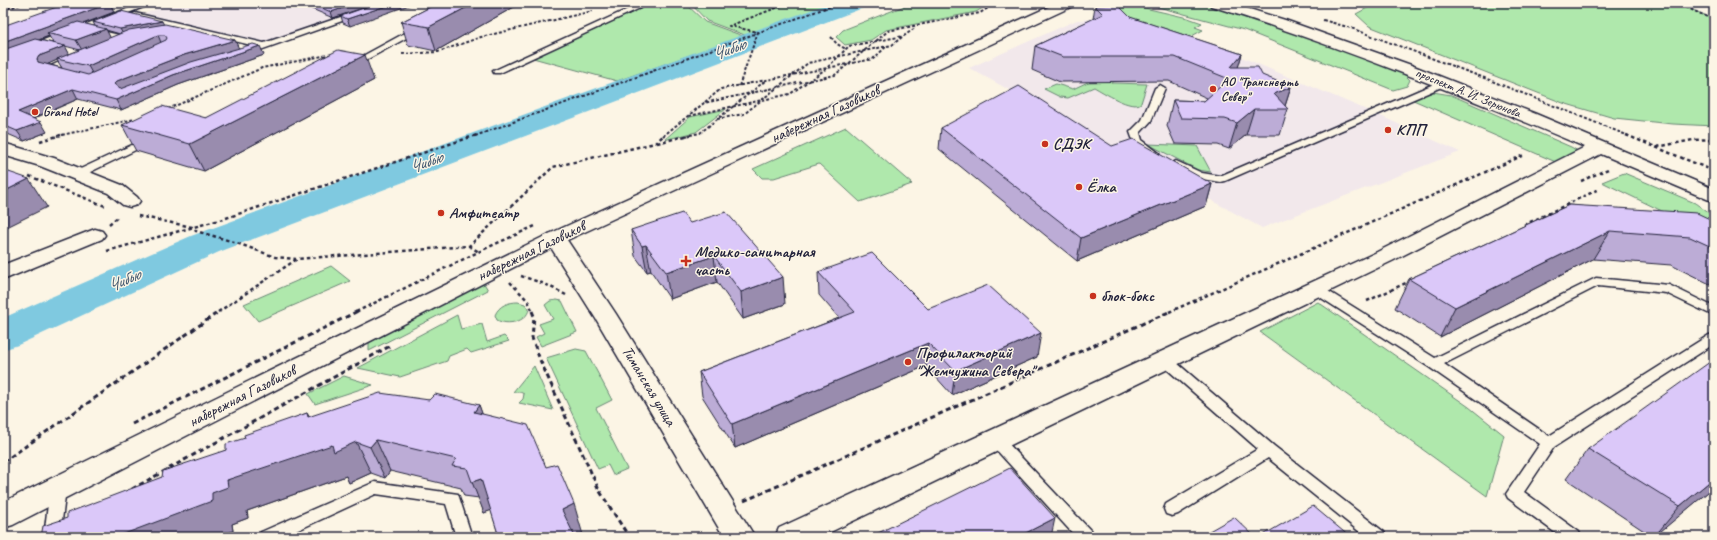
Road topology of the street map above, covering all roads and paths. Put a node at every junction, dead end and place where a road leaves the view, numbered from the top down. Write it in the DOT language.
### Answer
graph roads {
  1 [pos="25,3"];
  2 [pos="150,3"];
  3 [pos="389,3"];
  4 [pos="647,3"];
  5 [pos="789,3"];
  6 [pos="839,3"];
  7 [pos="996,3"];
  8 [pos="1068,3"];
  9 [pos="1216,3"];
  10 [pos="1677,3"];
  11 [pos="3,10"];
  12 [pos="598,10"];
  13 [pos="124,13"];
  14 [pos="1714,20"];
  15 [pos="427,24"];
  16 [pos="181,26"];
  17 [pos="916,26"];
  18 [pos="82,28"];
  19 [pos="155,32"];
  20 [pos="758,32"];
  21 [pos="904,36"];
  22 [pos="831,37"];
  23 [pos="876,41"];
  24 [pos="39,44"];
  25 [pos="111,44"];
  26 [pos="266,46"];
  27 [pos="887,46"];
  28 [pos="53,48"];
  29 [pos="846,49"];
  30 [pos="864,51"];
  31 [pos="68,52"];
  32 [pos="238,55"];
  33 [pos="839,56"];
  34 [pos="365,57"];
  35 [pos="3,58"];
  36 [pos="849,64"];
  37 [pos="345,67"];
  38 [pos="827,68"];
  39 [pos="497,71"];
  40 [pos="64,73"];
  41 [pos="794,75"];
  42 [pos="765,81"];
  43 [pos="808,81"];
  44 [pos="1443,82"];
  45 [pos="739,86"];
  46 [pos="777,87"];
  47 [pos="1160,88"];
  48 [pos="750,93"];
  49 [pos="760,100"];
  50 [pos="704,102"];
  51 [pos="733,106"];
  52 [pos="163,110"];
  53 [pos="687,116"];
  54 [pos="139,119"];
  55 [pos="717,119"];
  56 [pos="157,136"];
  57 [pos="655,143"];
  58 [pos="1600,147"];
  59 [pos="4,150"];
  60 [pos="1524,155"];
  61 [pos="24,174"];
  62 [pos="78,174"];
  63 [pos="1599,189"];
  64 [pos="1714,196"];
  65 [pos="126,207"];
  66 [pos="1545,215"];
  67 [pos="1553,216"];
  68 [pos="1524,226"];
  69 [pos="192,228"];
  70 [pos="556,238"];
  71 [pos="97,244"];
  72 [pos="297,259"];
  73 [pos="496,268"];
  74 [pos="3,273"];
  75 [pos="1417,277"];
  76 [pos="1316,289"];
  77 [pos="572,298"];
  78 [pos="1367,301"];
  79 [pos="1714,312"];
  80 [pos="1714,338"];
  81 [pos="392,344"];
  82 [pos="1165,360"];
  83 [pos="1434,364"];
  84 [pos="997,441"];
  85 [pos="1549,444"];
  86 [pos="1269,450"];
  87 [pos="3,462"];
  88 [pos="58,488"];
  89 [pos="127,491"];
  90 [pos="1172,509"];
  91 [pos="724,510"];
  92 [pos="3,516"];
  93 [pos="52,537"];
  94 [pos="267,537"];
  95 [pos="464,537"];
  96 [pos="629,537"];
  97 [pos="740,537"];
  98 [pos="790,537"];
  99 [pos="1086,537"];
  100 [pos="1378,537"];
  101 [pos="1572,537"];
  1 -- 11 [label="path"];
  2 -- 13 [label="lane"];
  3 -- 26 [label="lane"];
  4 -- 39 [label="lane"];
  5 -- 20 [label="path"];
  6 -- 20 [label="path"];
  7 -- 17 [label="path"];
  8 -- 70 [label="street, набережная Газовиков"];
  9 -- 44 [label="street, проспект А. И. Зерюнова"];
  10 -- 14 [label="path"];
  12 -- 34 [label="path"];
  13 -- 16 [label="lane"];
  13 -- 18 [label="lane"];
  15 -- 34 [label="lane"];
  16 -- 19 [label="lane"];
  16 -- 26 [label="lane"];
  17 -- 21 [label="path"];
  17 -- 23 [label="path"];
  18 -- 24 [label="lane"];
  18 -- 25 [label="lane"];
  20 -- 45 [label="path"];
  20 -- 69 [label="path"];
  21 -- 23 [label="path"];
  21 -- 27 [label="path"];
  22 -- 29 [label="path"];
  23 -- 29 [label="path"];
  23 -- 30 [label="path"];
  24 -- 28 [label="lane"];
  24 -- 35 [label="lane"];
  26 -- 32 [label="lane"];
  27 -- 30 [label="path"];
  27 -- 36 [label="path"];
  29 -- 33 [label="path"];
  30 -- 33 [label="path"];
  30 -- 36 [label="path"];
  31 -- 40 [label="lane"];
  33 -- 38 [label="path"];
  33 -- 41 [label="path"];
  34 -- 37 [label="lane"];
  34 -- 52 [label="path"];
  36 -- 38 [label="path"];
  36 -- 43 [label="path"];
  38 -- 41 [label="path"];
  38 -- 43 [label="path"];
  41 -- 42 [label="path"];
  41 -- 46 [label="path"];
  42 -- 45 [label="path"];
  42 -- 48 [label="path"];
  43 -- 46 [label="path"];
  43 -- 49 [label="path"];
  44 -- 47 [label="lane"];
  44 -- 58 [label="street, проспект А. И. Зерюнова"];
  45 -- 50 [label="path"];
  46 -- 48 [label="path"];
  46 -- 49 [label="path"];
  48 -- 50 [label="path"];
  48 -- 51 [label="path"];
  49 -- 51 [label="path"];
  49 -- 55 [label="path"];
  50 -- 53 [label="path"];
  51 -- 53 [label="path"];
  51 -- 55 [label="path"];
  53 -- 57 [label="path"];
  54 -- 59 [label="path"];
  55 -- 57 [label="path"];
  56 -- 62 [label="lane"];
  57 -- 72 [label="path"];
  58 -- 64 [label="street, проспект А. И. Зерюнова"];
  58 -- 76 [label="street"];
  59 -- 62 [label="street"];
  60 -- 91 [label="path"];
  61 -- 65 [label="path"];
  62 -- 65 [label="street"];
  63 -- 66 [label="path"];
  65 -- 69 [label="path"];
  65 -- 71 [label="path"];
  66 -- 67 [label="path"];
  66 -- 68 [label="path"];
  69 -- 71 [label="path"];
  69 -- 72 [label="path"];
  70 -- 73 [label="street, набережная Газовиков"];
  70 -- 91 [label="street, Тиманская улица"];
  71 -- 74 [label="street"];
  72 -- 87 [label="path"];
  73 -- 77 [label="path"];
  73 -- 88 [label="street, набережная Газовиков"];
  73 -- 96 [label="path"];
  75 -- 78 [label="path"];
  76 -- 82 [label="street"];
  76 -- 83 [label="lane"];
  79 -- 83 [label="lane"];
  80 -- 85 [label="lane"];
  81 -- 89 [label="path"];
  82 -- 84 [label="street"];
  82 -- 86 [label="lane"];
  83 -- 85 [label="lane"];
  84 -- 98 [label="street"];
  84 -- 99 [label="lane"];
  85 -- 101 [label="lane"];
  86 -- 90 [label="lane"];
  86 -- 100 [label="lane"];
  88 -- 92 [label="street, набережная Газовиков"];
  88 -- 93 [label="lane"];
  91 -- 97 [label="street, Тиманская улица"];
  94 -- 95 [label="lane"];
}
